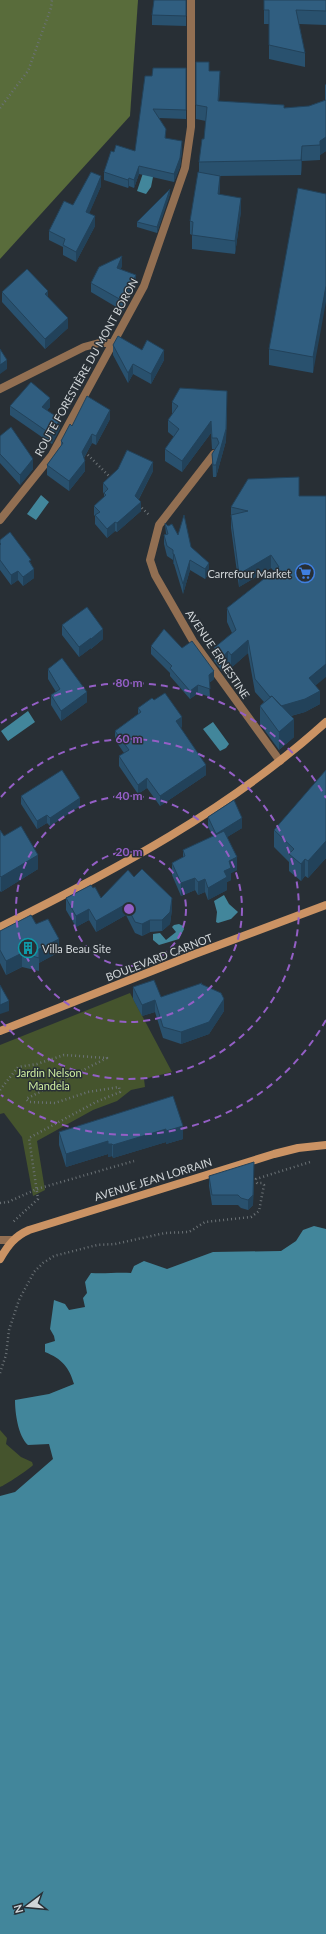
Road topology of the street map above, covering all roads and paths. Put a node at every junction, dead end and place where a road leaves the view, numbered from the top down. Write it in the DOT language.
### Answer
graph roads {
  1 [pos="52,0"];
  2 [pos="191,0"];
  3 [pos="0,108"];
  4 [pos="113,343"];
  5 [pos="0,389"];
  6 [pos="81,448"];
  7 [pos="214,454"];
  8 [pos="115,481"];
  9 [pos="137,503"];
  10 [pos="0,520"];
  11 [pos="159,525"];
  12 [pos="326,722"];
  13 [pos="280,761"];
  14 [pos="326,905"];
  15 [pos="0,927"];
  16 [pos="0,1031"];
  17 [pos="0,1090"];
  18 [pos="326,1145"];
  19 [pos="317,1159"];
  20 [pos="134,1161"];
  21 [pos="37,1189"];
  22 [pos="0,1203"];
  23 [pos="20,1234"];
  24 [pos="0,1240"];
  25 [pos="12,1240"];
  26 [pos="0,1259"];
  27 [pos="0,1373"];
  1 -- 3 [label="path"];
  2 -- 4 [label="street, ROUTE FORESTIÈRE DU MONT BORON"];
  4 -- 5 [label="street"];
  4 -- 10 [label="street, ROUTE FORESTIÈRE DU MONT BORON"];
  6 -- 8 [label="path"];
  7 -- 11 [label="street, AVENUE ERNESTINE"];
  9 -- 11 [label="path"];
  11 -- 13 [label="street, AVENUE ERNESTINE"];
  12 -- 13 [label="street"];
  13 -- 15 [label="street"];
  14 -- 16 [label="street, BOULEVARD CARNOT"];
  17 -- 21 [label="path"];
  18 -- 23 [label="street, AVENUE JEAN LORRAIN"];
  19 -- 27 [label="path"];
  20 -- 21 [label="path"];
  21 -- 22 [label="path"];
  21 -- 23 [label="path"];
  23 -- 25 [label="street, AVENUE JEAN LORRAIN"];
  24 -- 25 [label="street"];
  25 -- 26 [label="street, AVENUE JEAN LORRAIN"];
}
